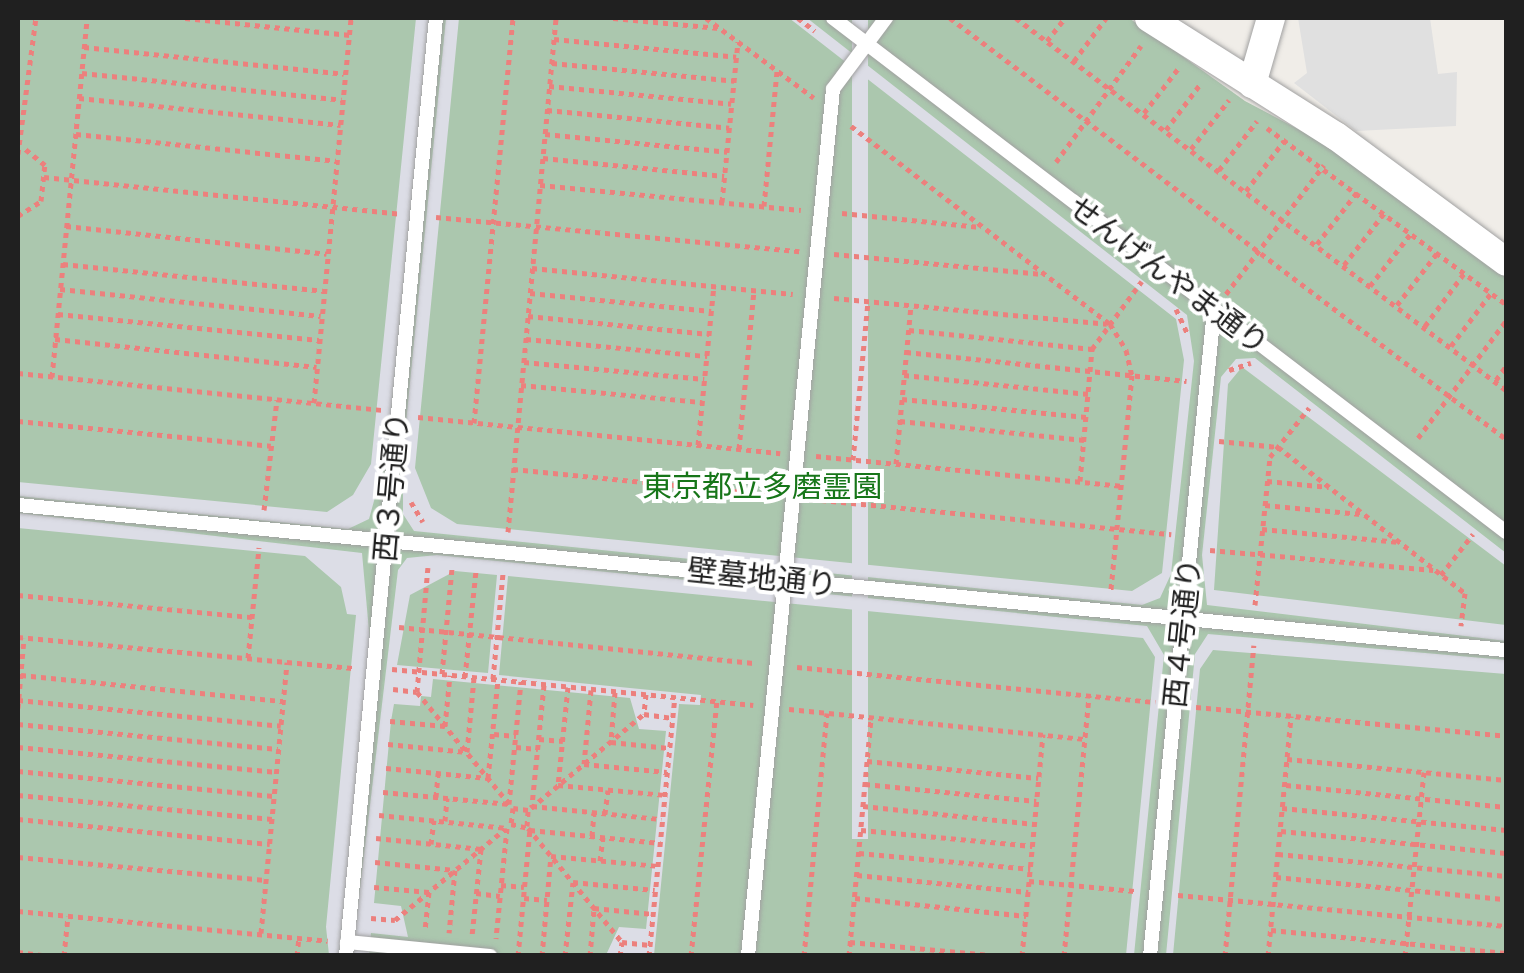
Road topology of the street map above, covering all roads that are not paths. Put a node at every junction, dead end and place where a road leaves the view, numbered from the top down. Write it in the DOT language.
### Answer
graph roads {
  1 [pos="436,18"];
  2 [pos="832,18"];
  3 [pos="886,18"];
  4 [pos="1270,18"];
  5 [pos="1143,28"];
  6 [pos="867,44"];
  7 [pos="1240,92"];
  8 [pos="1506,262"];
  9 [pos="1214,310"];
  10 [pos="18,505"];
  11 [pos="1506,532"];
  12 [pos="386,541"];
  13 [pos="785,579"];
  14 [pos="1183,619"];
  15 [pos="1506,650"];
  16 [pos="347,949"];
  17 [pos="470,954"];
  18 [pos="492,956"];
  19 [pos="748,956"];
  20 [pos="1150,956"];
  1 -- 12 [label="lane, 西３号通り"];
  2 -- 6 [label="lane, せんげんやま通り"];
  3 -- 6 [label="lane"];
  4 -- 7 [label="street"];
  5 -- 7 [label="street"];
  6 -- 9 [label="lane, せんげんやま通り"];
  6 -- 13 [label="lane"];
  7 -- 8 [label="street"];
  9 -- 11 [label="lane, せんげんやま通り"];
  9 -- 14 [label="lane, 西４号通り"];
  10 -- 12 [label="lane, 壁墓地通り"];
  12 -- 13 [label="lane, 壁墓地通り"];
  12 -- 16 [label="lane, 西３号通り"];
  13 -- 14 [label="lane, 壁墓地通り"];
  13 -- 19 [label="lane"];
  14 -- 15 [label="lane, 壁墓地通り"];
  14 -- 20 [label="lane, 西４号通り"];
  16 -- 17 [label="lane"];
  17 -- 18 [label="lane"];
}
